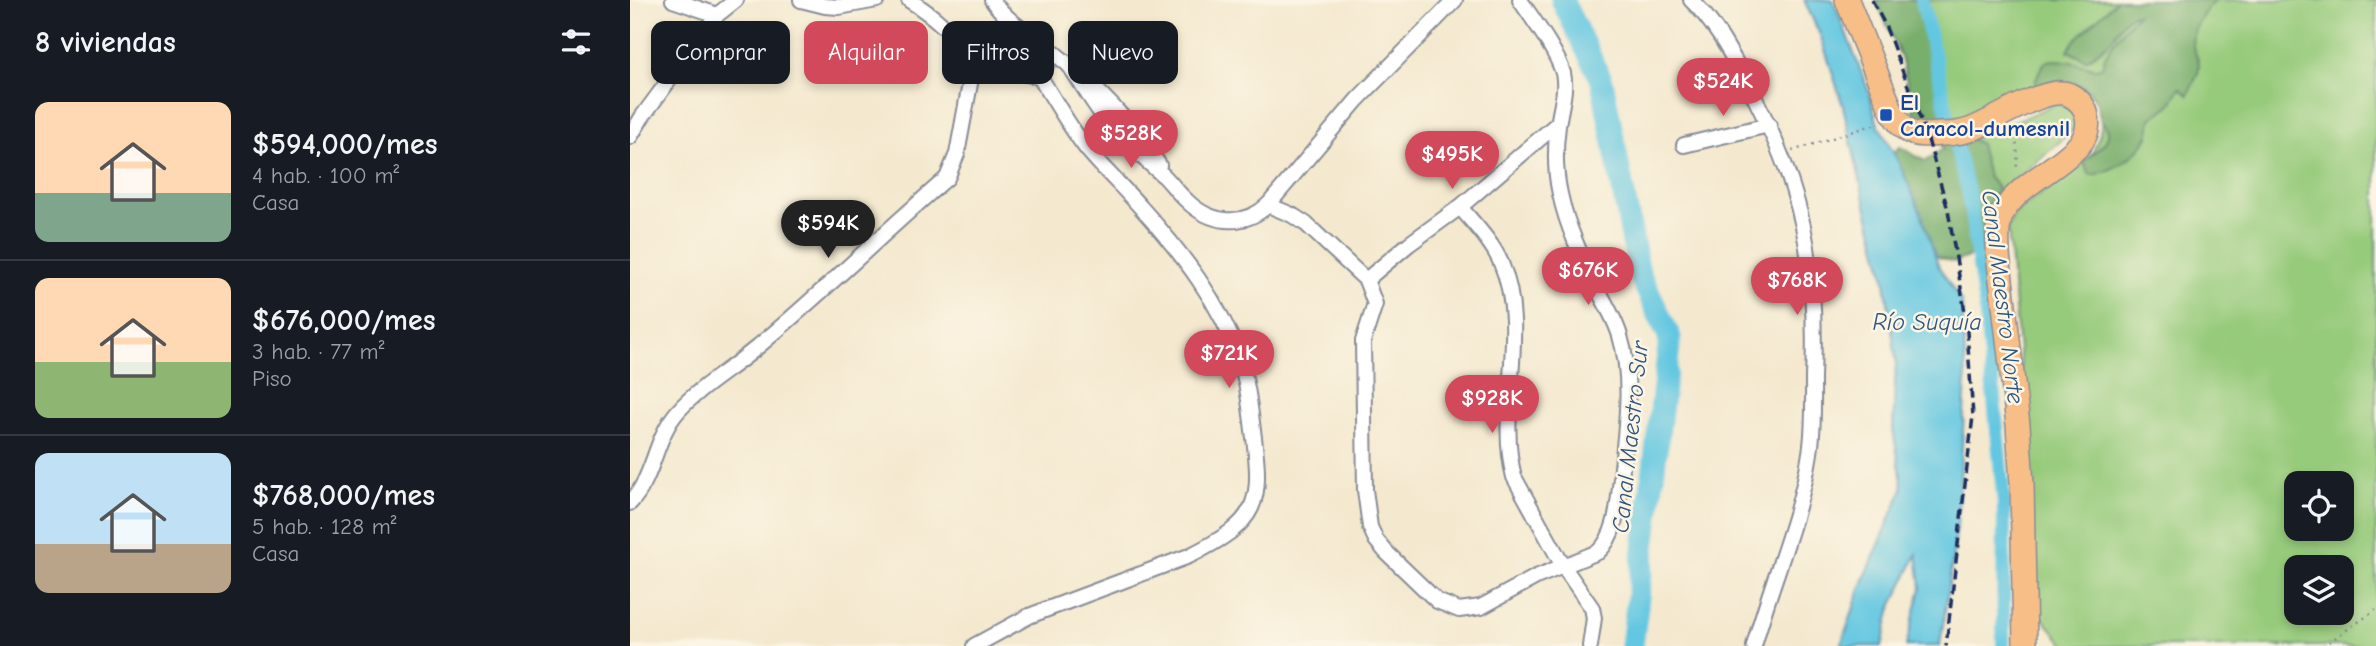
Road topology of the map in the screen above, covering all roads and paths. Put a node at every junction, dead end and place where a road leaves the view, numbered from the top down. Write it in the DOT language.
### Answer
graph roads {
  1 [pos="673,0"];
  2 [pos="737,0"];
  3 [pos="801,0"];
  4 [pos="877,0"];
  5 [pos="909,0"];
  6 [pos="992,0"];
  7 [pos="1455,0"];
  8 [pos="1520,0"];
  9 [pos="1691,0"];
  10 [pos="1847,0"];
  11 [pos="860,2"];
  12 [pos="717,15"];
  13 [pos="1012,21"];
  14 [pos="942,25"];
  15 [pos="1054,53"];
  16 [pos="970,84"];
  17 [pos="1045,84"];
  18 [pos="1882,122"];
  19 [pos="1558,123"];
  20 [pos="1986,124"];
  21 [pos="1769,125"];
  22 [pos="630,137"];
  23 [pos="1684,145"];
  24 [pos="1782,153"];
  25 [pos="2014,199"];
  26 [pos="1268,205"];
  27 [pos="1460,207"];
  28 [pos="1366,280"];
  29 [pos="630,503"];
  30 [pos="1563,566"];
  31 [pos="2376,610"];
  32 [pos="974,646"];
  33 [pos="1590,646"];
  34 [pos="1754,646"];
  35 [pos="2025,646"];
  36 [pos="2323,646"];
  1 -- 12 [label="street"];
  2 -- 12 [label="street"];
  3 -- 11 [label="street"];
  4 -- 11 [label="street"];
  5 -- 14 [label="street"];
  6 -- 13 [label="street"];
  7 -- 26 [label="street"];
  8 -- 19 [label="street"];
  9 -- 21 [label="street"];
  10 -- 20 [label="main road"];
  12 -- 22 [label="street"];
  15 -- 26 [label="street"];
  16 -- 29 [label="street"];
  17 -- 32 [label="street"];
  18 -- 24 [label="path"];
  19 -- 27 [label="street"];
  19 -- 30 [label="street"];
  20 -- 25 [label="path"];
  20 -- 25 [label="main road"];
  21 -- 23 [label="street"];
  21 -- 24 [label="street"];
  24 -- 34 [label="street"];
  25 -- 35 [label="main road"];
  26 -- 28 [label="street"];
  27 -- 28 [label="street"];
  27 -- 30 [label="street"];
  28 -- 30 [label="street"];
  30 -- 33 [label="street"];
  31 -- 36 [label="path"];
}
